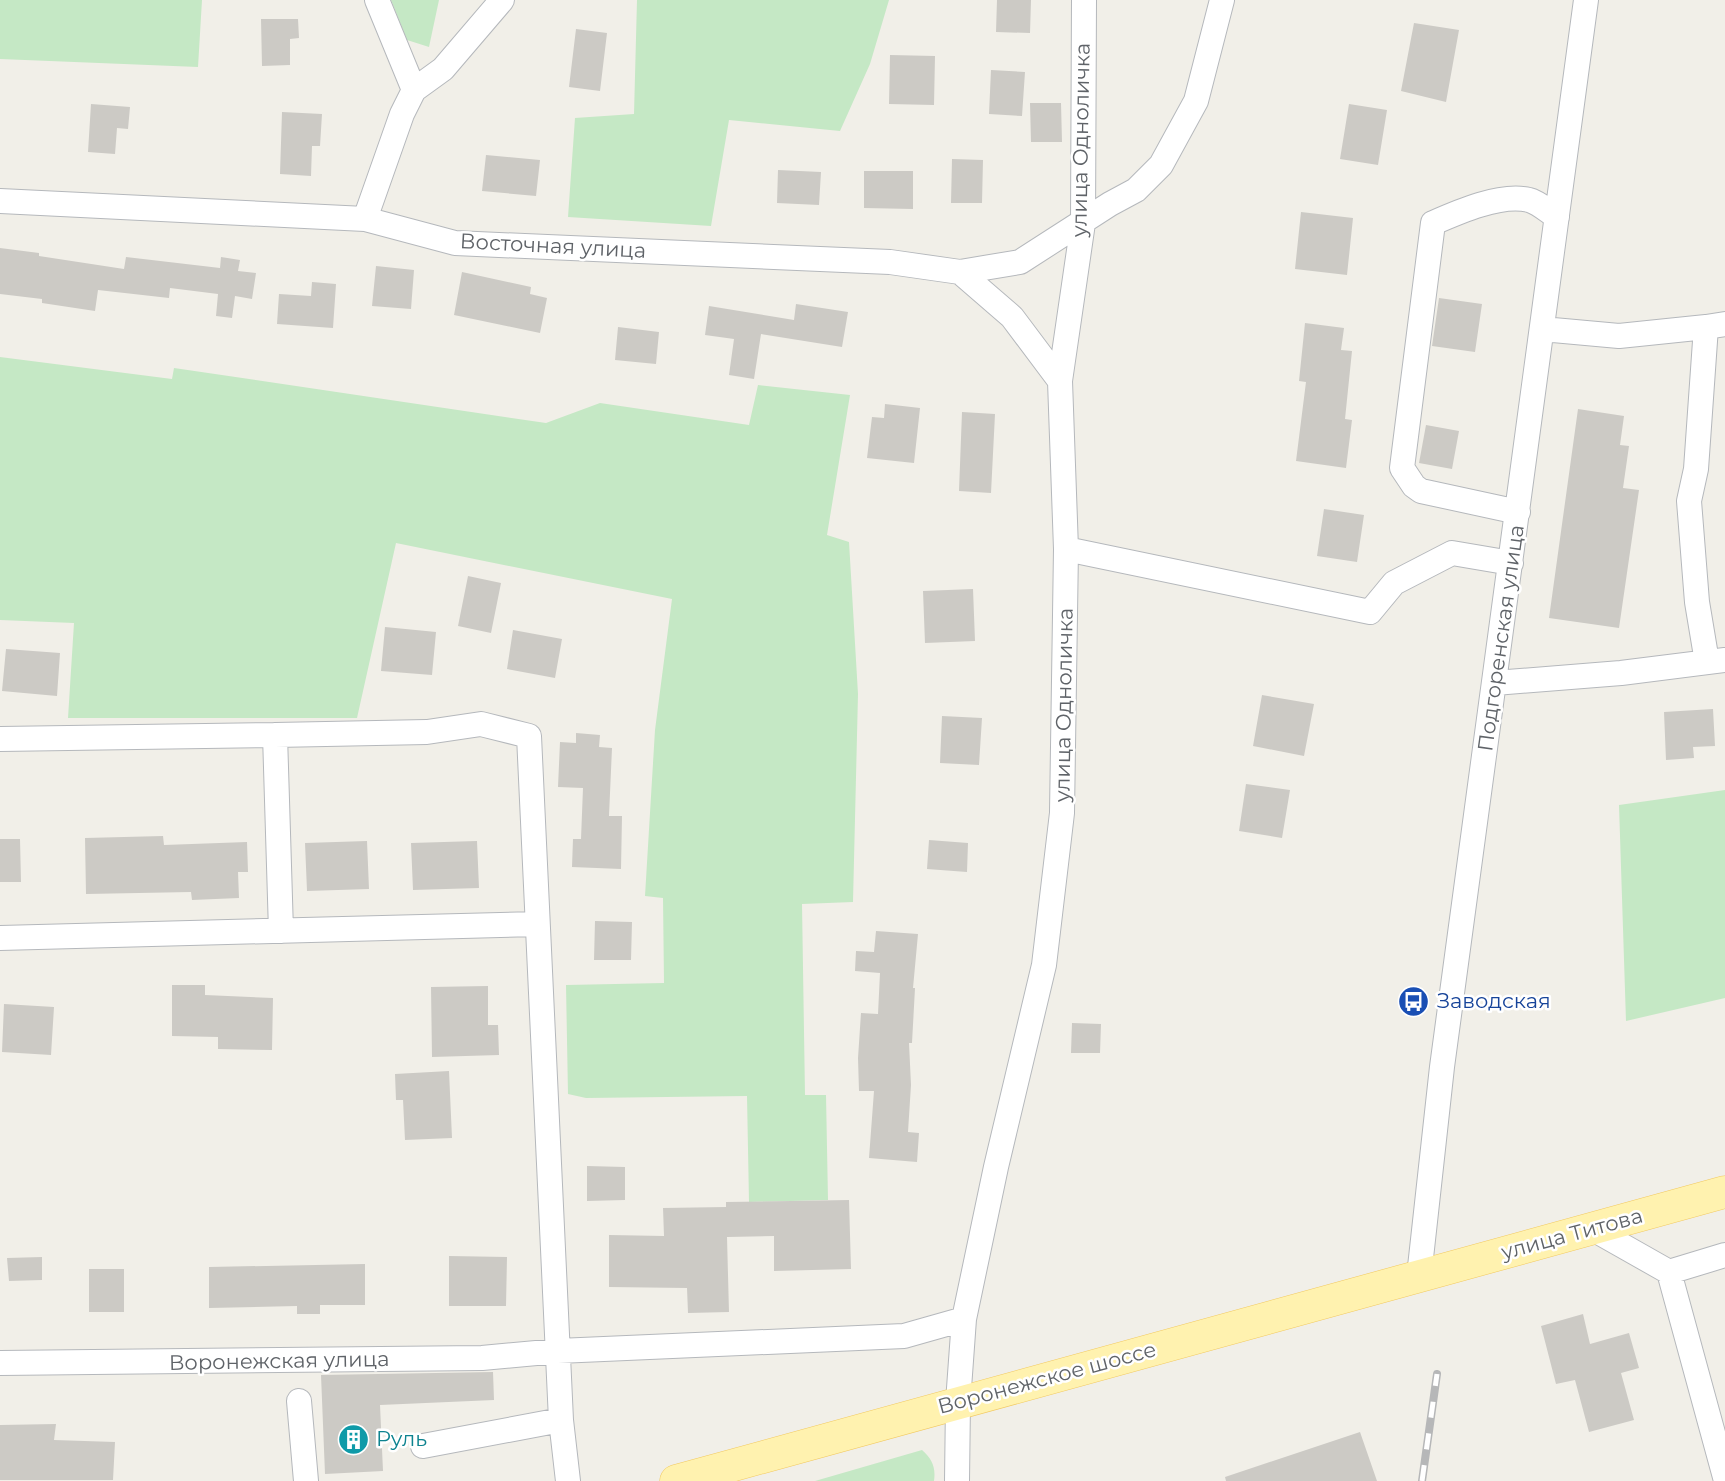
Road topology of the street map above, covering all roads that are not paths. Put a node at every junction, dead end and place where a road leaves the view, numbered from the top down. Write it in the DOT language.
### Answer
graph roads {
  1 [pos="377,0"];
  2 [pos="502,0"];
  3 [pos="1084,0"];
  4 [pos="1222,0"];
  5 [pos="1586,0"];
  6 [pos="414,90"];
  7 [pos="0,201"];
  8 [pos="1557,217"];
  9 [pos="365,219"];
  10 [pos="1083,223"];
  11 [pos="960,272"];
  12 [pos="1716,325"];
  13 [pos="1542,329"];
  14 [pos="1060,381"];
  15 [pos="1518,512"];
  16 [pos="1066,549"];
  17 [pos="1511,563"];
  18 [pos="1716,661"];
  19 [pos="1495,683"];
  20 [pos="275,735"];
  21 [pos="0,739"];
  22 [pos="537,924"];
  23 [pos="281,931"];
  24 [pos="0,938"];
  25 [pos="1725,1192"];
  26 [pos="1593,1228"];
  27 [pos="1725,1255"];
  28 [pos="1669,1272"];
  29 [pos="1419,1276"];
  30 [pos="964,1319"];
  31 [pos="558,1351"];
  32 [pos="0,1363"];
  33 [pos="299,1401"];
  34 [pos="958,1402"];
  35 [pos="561,1420"];
  36 [pos="423,1446"];
  37 [pos="1725,1477"];
  38 [pos="306,1481"];
  39 [pos="568,1481"];
  40 [pos="676,1481"];
  41 [pos="957,1481"];
  1 -- 6 [label="street"];
  2 -- 6 [label="street"];
  3 -- 10 [label="street, улица Одноличка"];
  4 -- 10 [label="street, Восточная улица"];
  5 -- 8 [label="street, Подгоренская улица"];
  6 -- 9 [label="street"];
  7 -- 9 [label="street, Восточная улица"];
  8 -- 13 [label="street, Подгоренская улица"];
  8 -- 15 [label="street"];
  9 -- 11 [label="street, Восточная улица"];
  10 -- 11 [label="street, Восточная улица"];
  10 -- 14 [label="street, улица Одноличка"];
  11 -- 14 [label="street"];
  12 -- 13 [label="street"];
  12 -- 18 [label="street"];
  13 -- 15 [label="street, Подгоренская улица"];
  14 -- 16 [label="street, улица Одноличка"];
  15 -- 17 [label="street, Подгоренская улица"];
  16 -- 17 [label="street"];
  16 -- 30 [label="street, улица Одноличка"];
  17 -- 19 [label="street, Подгоренская улица"];
  18 -- 19 [label="street"];
  19 -- 29 [label="street, Подгоренская улица"];
  20 -- 21 [label="street"];
  20 -- 22 [label="street"];
  20 -- 23 [label="street"];
  22 -- 23 [label="street"];
  22 -- 31 [label="street"];
  23 -- 24 [label="street"];
  25 -- 26 [label="main road, улица Титова"];
  26 -- 28 [label="street"];
  26 -- 29 [label="main road, улица Титова"];
  27 -- 28 [label="street"];
  28 -- 37 [label="street"];
  29 -- 34 [label="main road, Воронежское шоссе"];
  30 -- 31 [label="street, Воронежская улица"];
  30 -- 34 [label="street, улица Одноличка"];
  31 -- 32 [label="street, Воронежская улица"];
  31 -- 35 [label="street"];
  33 -- 38 [label="street"];
  34 -- 40 [label="main road, Воронежское шоссе"];
  34 -- 41 [label="street, улица Одноличка"];
  35 -- 36 [label="street"];
  35 -- 39 [label="street"];
}
